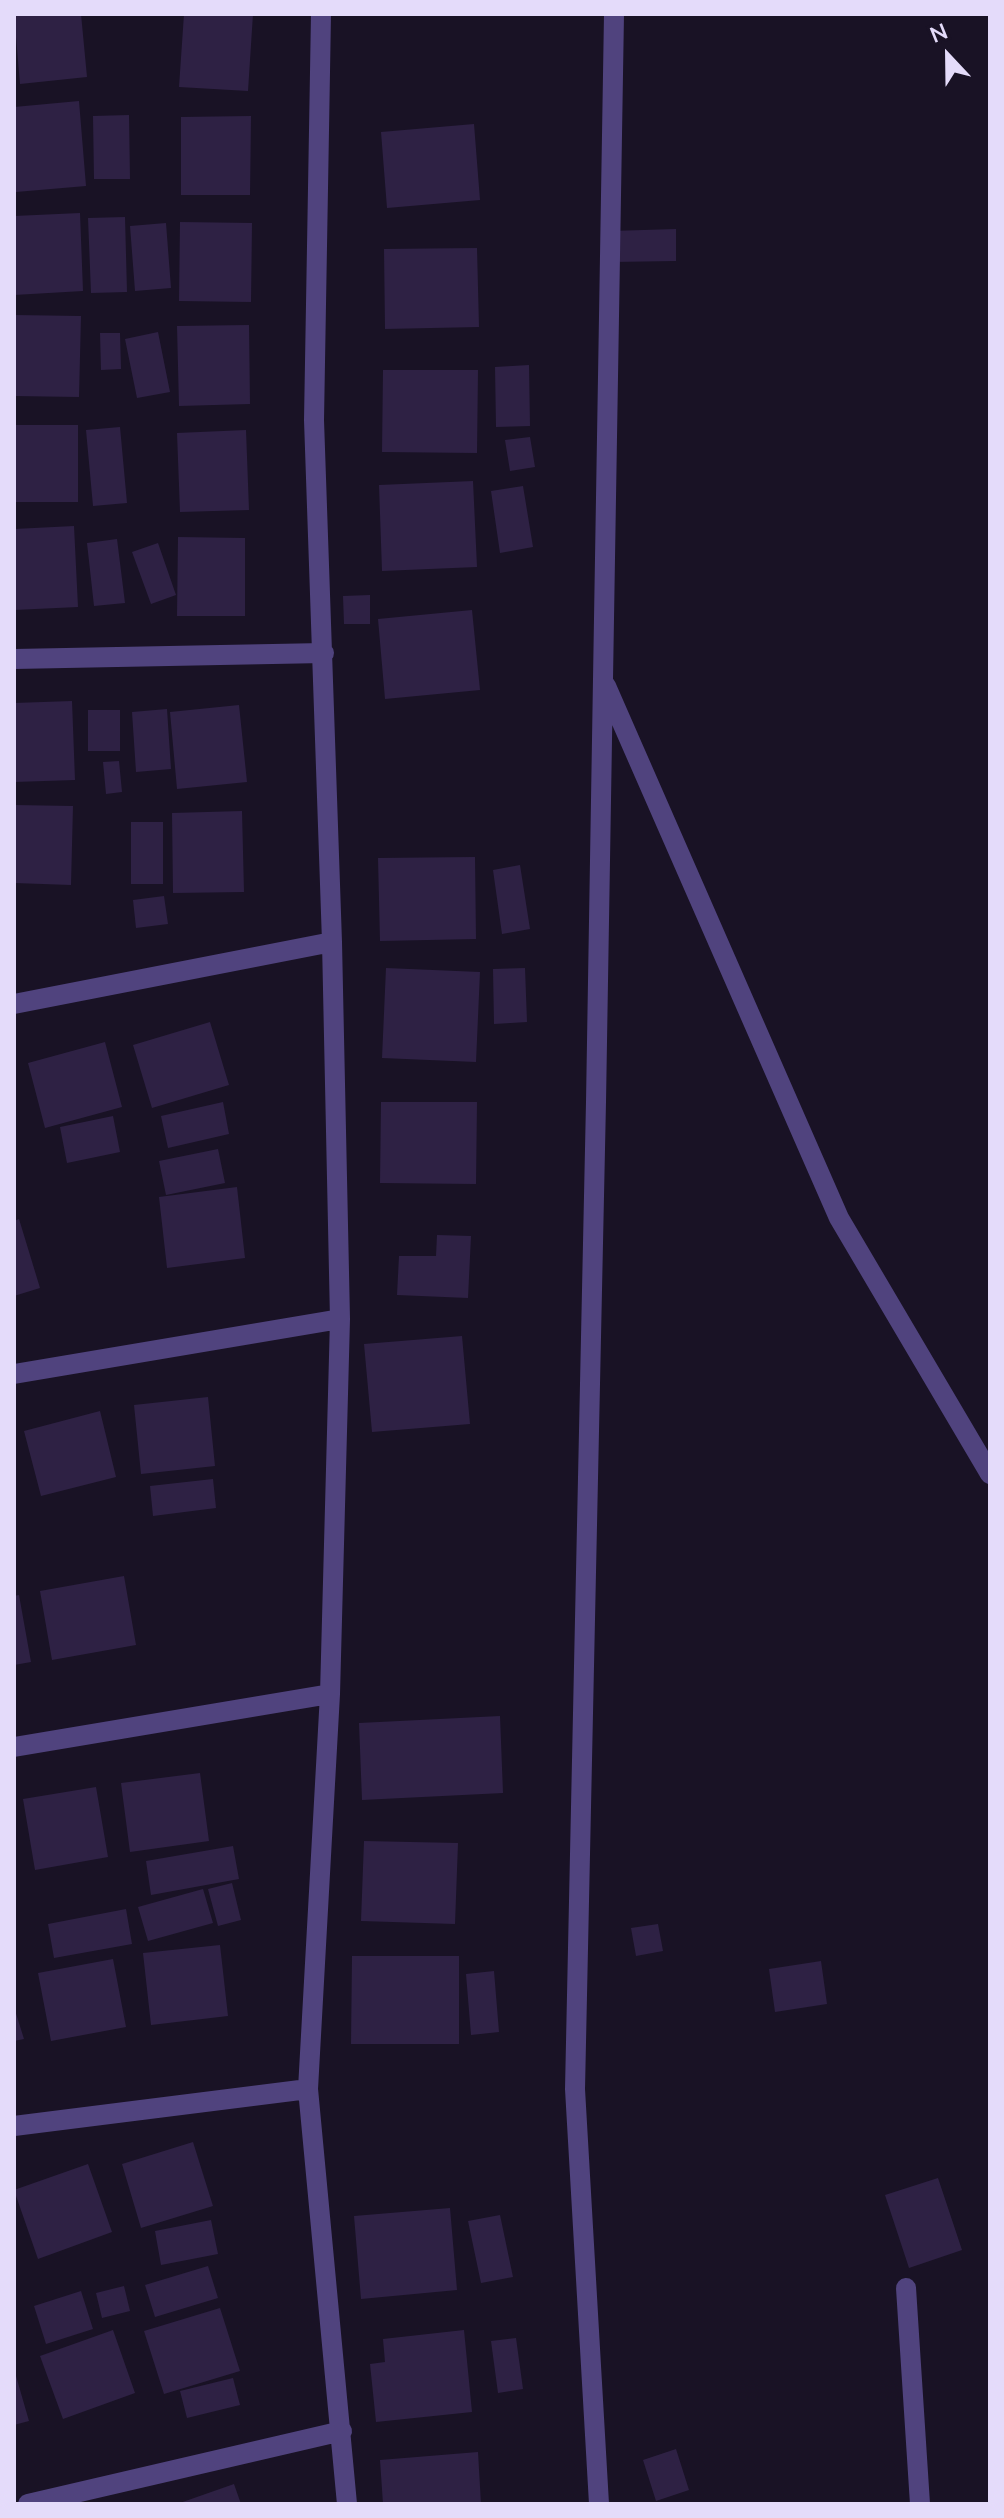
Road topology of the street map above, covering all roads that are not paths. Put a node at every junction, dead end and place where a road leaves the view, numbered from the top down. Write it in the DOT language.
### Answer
graph roads {
  1 [pos="321,14"];
  2 [pos="614,14"];
  3 [pos="324,653"];
  4 [pos="14,659"];
  5 [pos="603,679"];
  6 [pos="332,942"];
  7 [pos="14,1004"];
  8 [pos="340,1319"];
  9 [pos="14,1374"];
  10 [pos="990,1474"];
  11 [pos="330,1694"];
  12 [pos="14,1747"];
  13 [pos="308,2089"];
  14 [pos="14,2126"];
  15 [pos="906,2288"];
  16 [pos="342,2431"];
  17 [pos="28,2504"];
  18 [pos="347,2504"];
  19 [pos="599,2504"];
  20 [pos="920,2504"];
  1 -- 3 [label="street"];
  2 -- 5 [label="street"];
  3 -- 4 [label="street"];
  3 -- 6 [label="street"];
  5 -- 10 [label="street"];
  5 -- 19 [label="street"];
  6 -- 7 [label="street"];
  6 -- 8 [label="street"];
  8 -- 9 [label="street"];
  8 -- 11 [label="street"];
  11 -- 12 [label="street"];
  11 -- 13 [label="street"];
  13 -- 14 [label="street"];
  13 -- 16 [label="street"];
  15 -- 20 [label="street"];
  16 -- 17 [label="street"];
  16 -- 18 [label="street"];
}
